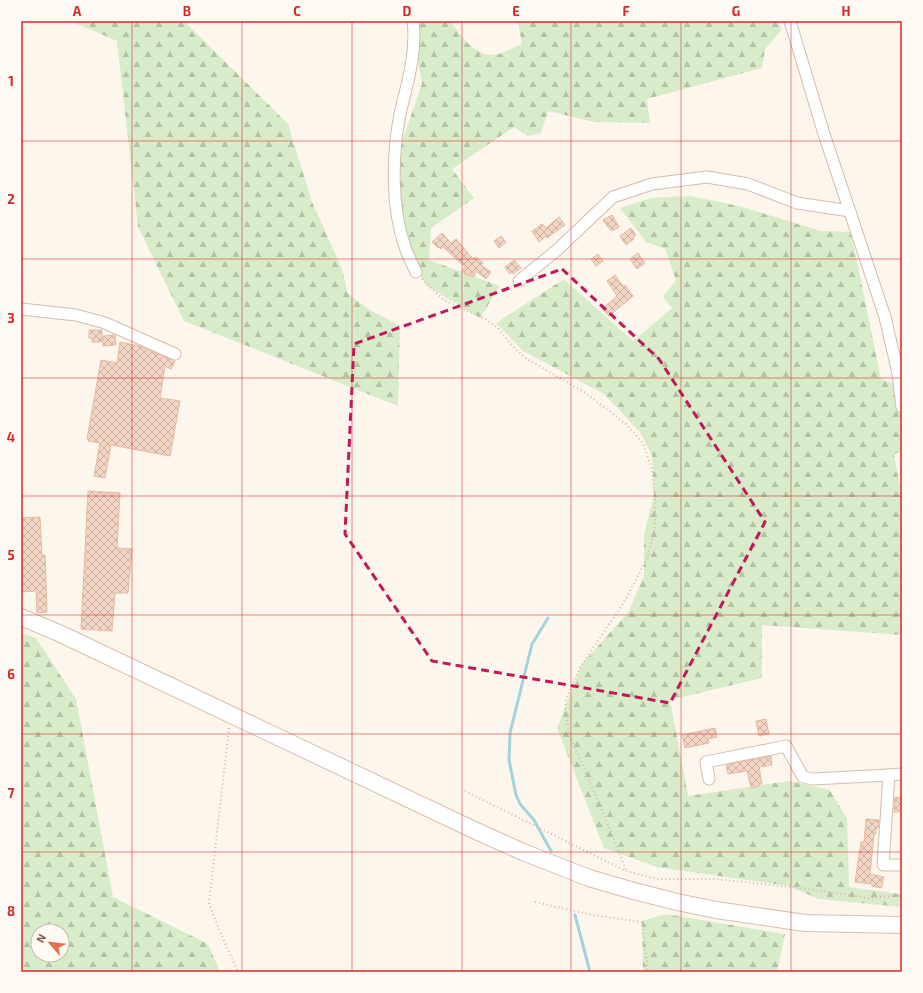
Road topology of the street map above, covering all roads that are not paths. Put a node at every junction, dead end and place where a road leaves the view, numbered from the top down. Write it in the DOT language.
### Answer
graph roads {
  1 [pos="413,21"];
  2 [pos="790,21"];
  3 [pos="850,211"];
  4 [pos="416,272"];
  5 [pos="519,281"];
  6 [pos="21,309"];
  7 [pos="175,354"];
  8 [pos="902,407"];
  9 [pos="21,617"];
  10 [pos="902,774"];
  11 [pos="889,775"];
  12 [pos="709,779"];
  13 [pos="902,865"];
  14 [pos="902,925"];
  1 -- 4 [label="street"];
  2 -- 3 [label="street"];
  3 -- 5 [label="street"];
  3 -- 8 [label="street"];
  6 -- 7 [label="street"];
  9 -- 14 [label="street"];
  10 -- 11 [label="street"];
  11 -- 12 [label="street"];
  11 -- 13 [label="street"];
}
